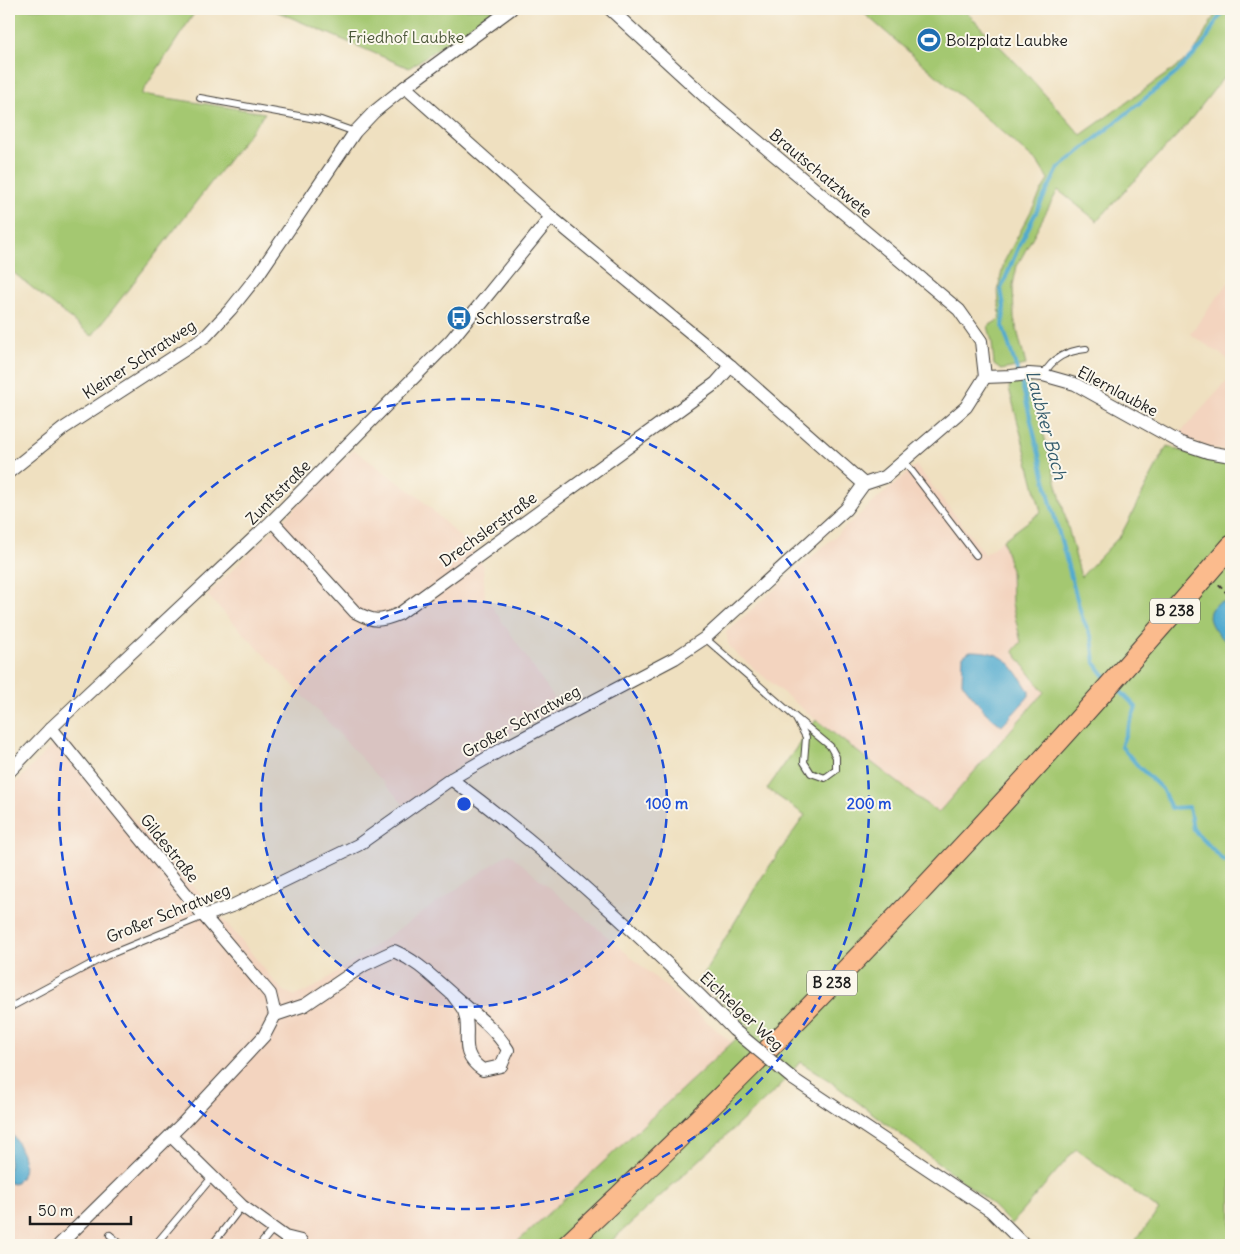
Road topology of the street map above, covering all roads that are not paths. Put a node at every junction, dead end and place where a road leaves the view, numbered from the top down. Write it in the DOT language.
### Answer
graph roads {
  1 [pos="511,9"];
  2 [pos="610,9"];
  3 [pos="405,87"];
  4 [pos="200,98"];
  5 [pos="355,132"];
  6 [pos="552,217"];
  7 [pos="1086,349"];
  8 [pos="731,366"];
  9 [pos="1042,375"];
  10 [pos="985,377"];
  11 [pos="1231,456"];
  12 [pos="904,461"];
  13 [pos="9,472"];
  14 [pos="864,484"];
  15 [pos="272,521"];
  16 [pos="1231,546"];
  17 [pos="976,555"];
  18 [pos="705,638"];
  19 [pos="795,717"];
  20 [pos="51,728"];
  21 [pos="9,772"];
  22 [pos="451,779"];
  23 [pos="204,916"];
  24 [pos="452,994"];
  25 [pos="9,1008"];
  26 [pos="275,1015"];
  27 [pos="171,1136"];
  28 [pos="212,1176"];
  29 [pos="242,1206"];
  30 [pos="272,1229"];
  31 [pos="110,1235"];
  32 [pos="301,1241"];
  33 [pos="59,1245"];
  34 [pos="122,1245"];
  35 [pos="155,1245"];
  36 [pos="212,1245"];
  37 [pos="260,1245"];
  38 [pos="567,1245"];
  39 [pos="1025,1245"];
  1 -- 3 [label="street, Kleiner Schratweg"];
  2 -- 10 [label="street, Brautschatztwete"];
  3 -- 5 [label="street, Kleiner Schratweg"];
  3 -- 6 [label="street"];
  4 -- 5 [label="lane"];
  5 -- 13 [label="street, Kleiner Schratweg"];
  6 -- 8 [label="street"];
  6 -- 15 [label="street, Zunftstraße"];
  7 -- 9 [label="lane"];
  8 -- 14 [label="street"];
  8 -- 15 [label="street, Drechslerstraße"];
  9 -- 10 [label="street, Ellernlaubke"];
  9 -- 11 [label="street, Ellernlaubke"];
  10 -- 12 [label="street"];
  12 -- 14 [label="street"];
  12 -- 17 [label="lane"];
  14 -- 18 [label="street, Großer Schratweg"];
  15 -- 20 [label="street, Zunftstraße"];
  16 -- 38 [label="main road, B 238"];
  18 -- 19 [label="lane"];
  18 -- 22 [label="street, Großer Schratweg"];
  19 -- 19 [label="lane"];
  20 -- 21 [label="street, Zunftstraße"];
  20 -- 23 [label="street, Gildestraße"];
  22 -- 23 [label="street, Großer Schratweg"];
  22 -- 39 [label="street, Eichtelger Weg, bridge"];
  23 -- 25 [label="lane, Großer Schratweg"];
  23 -- 26 [label="street, Gildestraße"];
  24 -- 24 [label="street"];
  24 -- 26 [label="street"];
  26 -- 27 [label="street"];
  27 -- 28 [label="street"];
  27 -- 33 [label="street"];
  28 -- 29 [label="street"];
  28 -- 35 [label="lane"];
  29 -- 30 [label="street"];
  29 -- 36 [label="lane"];
  30 -- 32 [label="street"];
  30 -- 37 [label="lane"];
  31 -- 34 [label="lane"];
}
